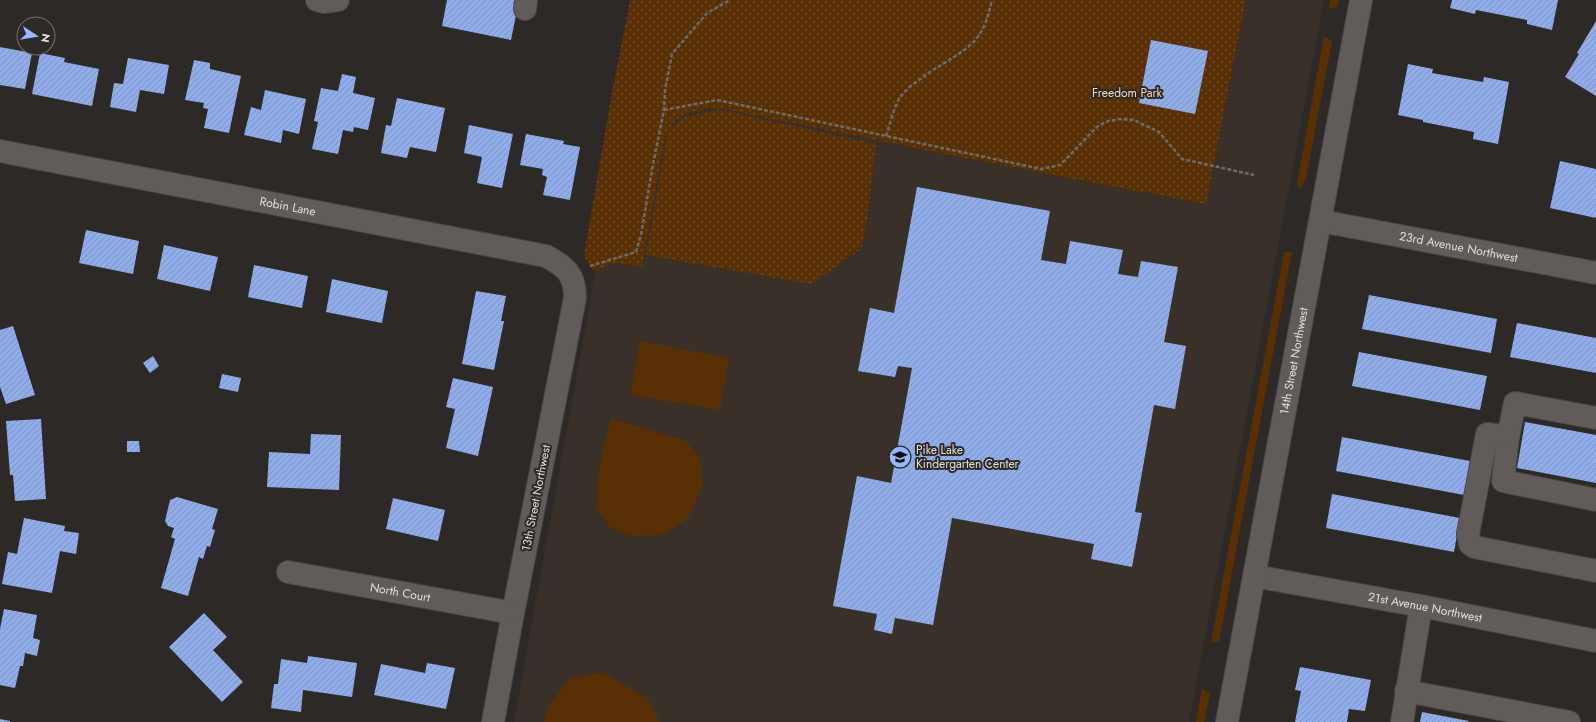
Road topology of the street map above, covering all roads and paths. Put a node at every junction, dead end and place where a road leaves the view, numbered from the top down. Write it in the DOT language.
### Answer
graph roads {
  1 [pos="317,0"];
  2 [pos="338,0"];
  3 [pos="730,0"];
  4 [pos="992,0"];
  5 [pos="1361,0"];
  6 [pos="664,110"];
  7 [pos="886,136"];
  8 [pos="0,151"];
  9 [pos="1254,175"];
  10 [pos="1321,221"];
  11 [pos="1596,273"];
  12 [pos="570,274"];
  13 [pos="1596,418"];
  14 [pos="1508,437"];
  15 [pos="1596,500"];
  16 [pos="1596,571"];
  17 [pos="288,572"];
  18 [pos="1254,576"];
  19 [pos="1421,606"];
  20 [pos="513,613"];
  21 [pos="1596,641"];
  22 [pos="1406,691"];
  23 [pos="493,722"];
  24 [pos="1227,722"];
  25 [pos="1402,722"];
  26 [pos="1569,722"];
  1 -- 2 [label="street"];
  3 -- 6 [label="path"];
  4 -- 7 [label="path"];
  5 -- 10 [label="street, 14th Street Northwest"];
  6 -- 7 [label="path"];
  6 -- 12 [label="path"];
  7 -- 9 [label="path"];
  8 -- 12 [label="street, Robin Lane"];
  10 -- 11 [label="street, 23rd Avenue Northwest"];
  10 -- 18 [label="street, 14th Street Northwest"];
  12 -- 20 [label="street, 13th Street Northwest"];
  13 -- 14 [label="street"];
  14 -- 15 [label="street"];
  14 -- 16 [label="street"];
  17 -- 20 [label="street, North Court"];
  18 -- 19 [label="street, 21st Avenue Northwest"];
  18 -- 24 [label="street, 14th Street Northwest"];
  19 -- 21 [label="street, 21st Avenue Northwest"];
  19 -- 22 [label="street"];
  20 -- 23 [label="street, 13th Street Northwest"];
  22 -- 25 [label="street"];
  22 -- 26 [label="street"];
}
